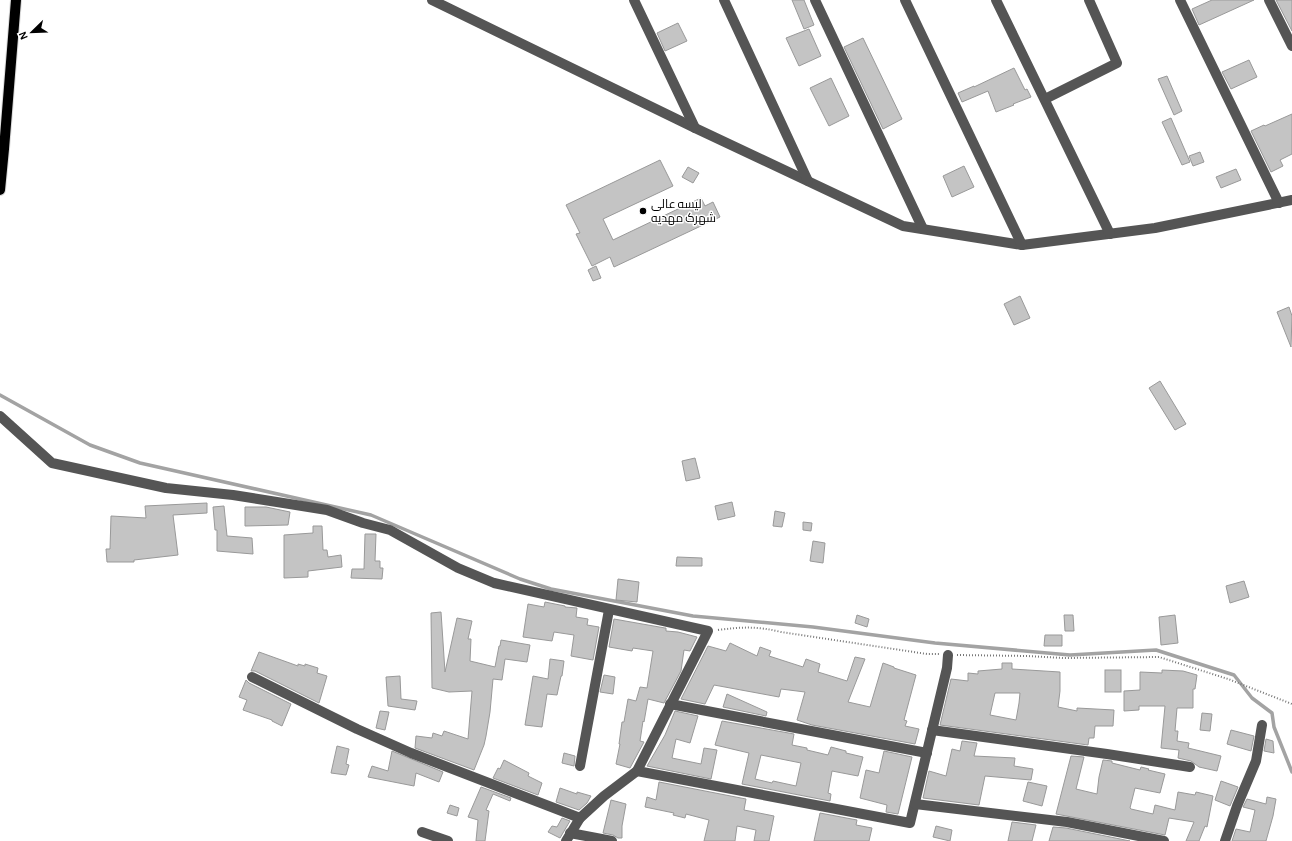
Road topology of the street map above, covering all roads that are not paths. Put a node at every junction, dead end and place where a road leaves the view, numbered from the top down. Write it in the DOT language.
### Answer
graph roads {
  1 [pos="16,0"];
  2 [pos="432,0"];
  3 [pos="634,0"];
  4 [pos="724,0"];
  5 [pos="815,0"];
  6 [pos="905,0"];
  7 [pos="996,0"];
  8 [pos="1089,0"];
  9 [pos="1180,0"];
  10 [pos="1269,0"];
  11 [pos="1292,46"];
  12 [pos="1045,99"];
  13 [pos="695,128"];
  14 [pos="808,181"];
  15 [pos="0,190"];
  16 [pos="1292,200"];
  17 [pos="1279,203"];
  18 [pos="923,229"];
  19 [pos="1110,234"];
  20 [pos="1022,245"];
  21 [pos="0,416"];
  22 [pos="609,610"];
  23 [pos="948,655"];
  24 [pos="252,677"];
  25 [pos="670,704"];
  26 [pos="1262,726"];
  27 [pos="932,730"];
  28 [pos="927,753"];
  29 [pos="580,766"];
  30 [pos="1190,767"];
  31 [pos="637,771"];
  32 [pos="915,804"];
  33 [pos="580,818"];
  34 [pos="422,832"];
  35 [pos="568,837"];
  36 [pos="448,841"];
  37 [pos="612,841"];
  38 [pos="1164,841"];
  39 [pos="1225,841"];
  1 -- 15 [label="main road"];
  2 -- 13 [label="street"];
  3 -- 13 [label="street"];
  4 -- 14 [label="street"];
  5 -- 18 [label="street"];
  6 -- 20 [label="street"];
  7 -- 12 [label="street"];
  8 -- 12 [label="street"];
  9 -- 17 [label="street"];
  10 -- 11 [label="street"];
  12 -- 19 [label="street"];
  13 -- 14 [label="street"];
  14 -- 18 [label="street"];
  16 -- 17 [label="street"];
  17 -- 19 [label="street"];
  18 -- 20 [label="street"];
  19 -- 20 [label="street"];
  21 -- 22 [label="street"];
  22 -- 25 [label="street"];
  22 -- 29 [label="street"];
  23 -- 27 [label="street"];
  24 -- 33 [label="street"];
  25 -- 28 [label="street"];
  25 -- 31 [label="street"];
  26 -- 39 [label="street"];
  27 -- 28 [label="street"];
  27 -- 30 [label="street"];
  28 -- 32 [label="street"];
  31 -- 32 [label="street"];
  31 -- 33 [label="street"];
  32 -- 38 [label="street"];
  33 -- 35 [label="street"];
  34 -- 36 [label="street"];
  35 -- 37 [label="street"];
}
